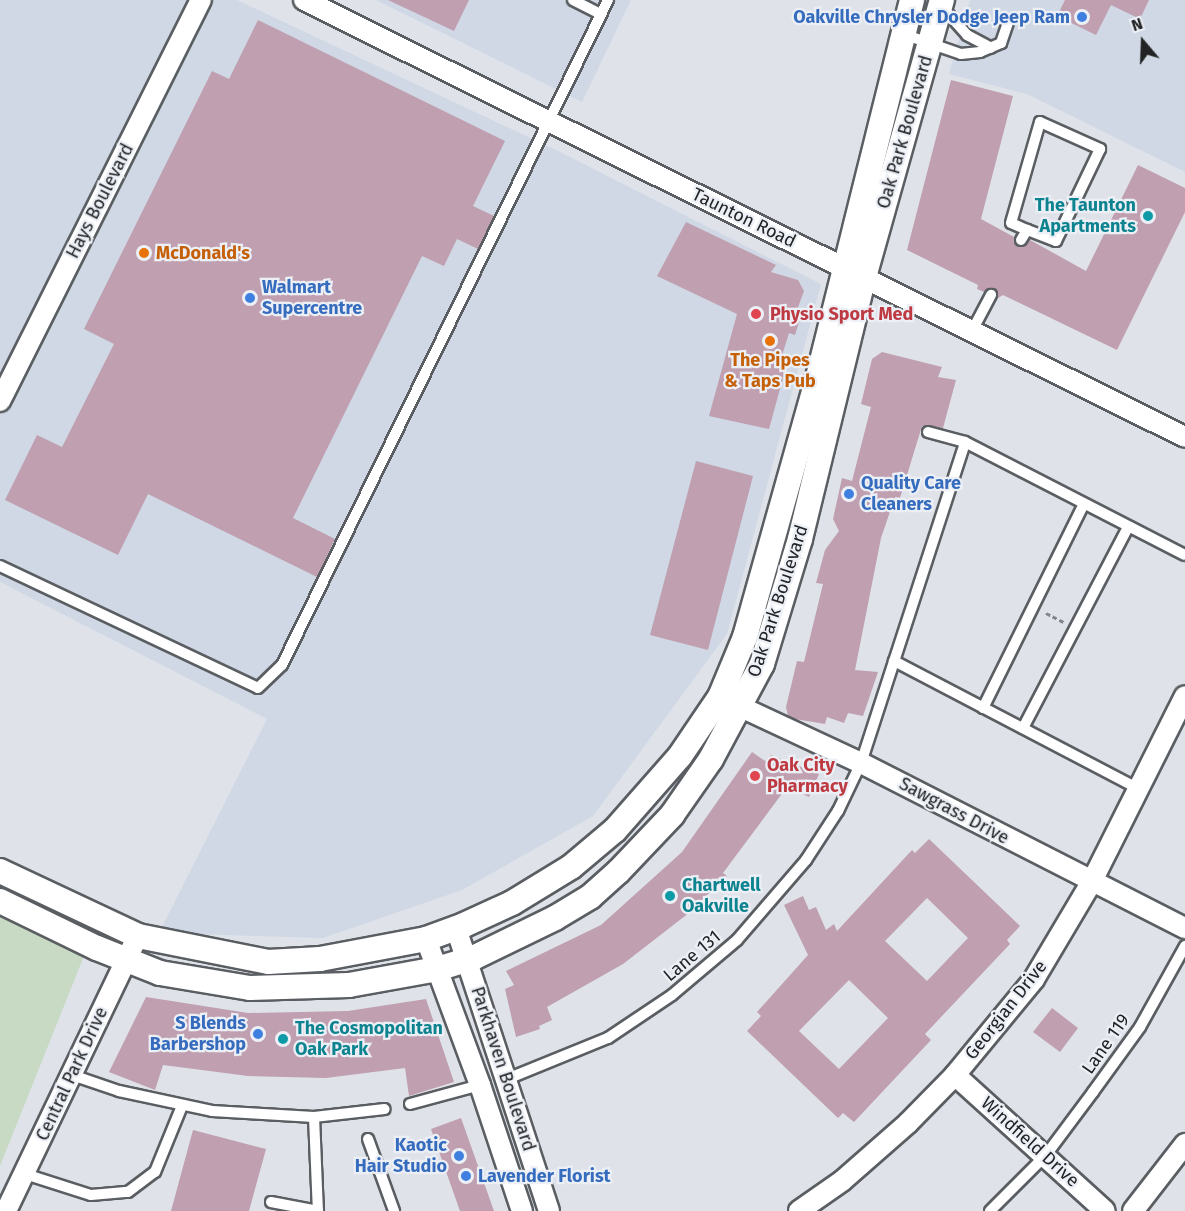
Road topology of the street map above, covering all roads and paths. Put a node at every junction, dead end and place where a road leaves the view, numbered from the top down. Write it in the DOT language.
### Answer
graph roads {
  1 [pos="201,0"];
  2 [pos="304,0"];
  3 [pos="573,0"];
  4 [pos="608,0"];
  5 [pos="912,0"];
  6 [pos="941,3"];
  7 [pos="601,14"];
  8 [pos="1008,23"];
  9 [pos="903,34"];
  10 [pos="930,43"];
  11 [pos="991,48"];
  12 [pos="547,120"];
  13 [pos="1027,230"];
  14 [pos="1021,240"];
  15 [pos="854,272"];
  16 [pos="991,295"];
  17 [pos="972,331"];
  18 [pos="0,401"];
  19 [pos="928,432"];
  20 [pos="1185,437"];
  21 [pos="965,442"];
  22 [pos="1084,504"];
  23 [pos="1128,526"];
  24 [pos="1185,555"];
  25 [pos="0,566"];
  26 [pos="1034,607"];
  27 [pos="1075,627"];
  28 [pos="894,662"];
  29 [pos="1185,696"];
  30 [pos="730,702"];
  31 [pos="983,708"];
  32 [pos="1023,728"];
  33 [pos="861,763"];
  34 [pos="1139,789"];
  35 [pos="0,871"];
  36 [pos="1091,883"];
  37 [pos="0,901"];
  38 [pos="456,928"];
  39 [pos="1185,928"];
  40 [pos="138,936"];
  41 [pos="426,939"];
  42 [pos="1185,946"];
  43 [pos="467,960"];
  44 [pos="126,961"];
  45 [pos="437,969"];
  46 [pos="955,1074"];
  47 [pos="72,1075"];
  48 [pos="507,1079"];
  49 [pos="480,1085"];
  50 [pos="410,1104"];
  51 [pos="182,1106"];
  52 [pos="385,1109"];
  53 [pos="314,1117"];
  54 [pos="368,1139"];
  55 [pos="1185,1144"];
  56 [pos="1046,1155"];
  57 [pos="25,1174"];
  58 [pos="272,1202"];
  59 [pos="6,1211"];
  60 [pos="318,1211"];
  61 [pos="394,1211"];
  62 [pos="522,1211"];
  63 [pos="549,1211"];
  64 [pos="799,1211"];
  65 [pos="990,1211"];
  66 [pos="1105,1211"];
  67 [pos="1133,1211"];
  1 -- 18 [label="street, Hays Boulevard"];
  2 -- 12 [label="street, Taunton Road"];
  3 -- 7 [label="lane"];
  4 -- 7 [label="lane"];
  5 -- 9 [label="street, Oak Park Boulevard"];
  6 -- 10 [label="street, Oak Park Boulevard"];
  6 -- 11 [label="lane"];
  7 -- 12 [label="lane"];
  8 -- 11 [label="lane"];
  9 -- 10 [label="lane"];
  9 -- 15 [label="street, Oak Park Boulevard"];
  10 -- 11 [label="lane"];
  10 -- 15 [label="street, Oak Park Boulevard"];
  12 -- 15 [label="street, Taunton Road"];
  12 -- 25 [label="lane"];
  13 -- 13 [label="lane"];
  13 -- 14 [label="lane"];
  15 -- 17 [label="street, Taunton Road"];
  15 -- 30 [label="street, Oak Park Boulevard"];
  16 -- 17 [label="lane"];
  17 -- 20 [label="street, Taunton Road"];
  19 -- 21 [label="lane"];
  21 -- 22 [label="lane"];
  21 -- 28 [label="lane, Lane 131"];
  22 -- 23 [label="lane"];
  22 -- 26 [label="lane"];
  23 -- 24 [label="lane"];
  23 -- 27 [label="lane"];
  26 -- 27 [label="path"];
  26 -- 31 [label="lane"];
  27 -- 32 [label="lane"];
  28 -- 31 [label="lane"];
  28 -- 33 [label="lane, Lane 131"];
  29 -- 34 [label="street, Georgian Drive"];
  30 -- 33 [label="street, Sawgrass Drive"];
  30 -- 38 [label="street, Oak Park Boulevard"];
  30 -- 43 [label="street, Oak Park Boulevard"];
  31 -- 32 [label="lane"];
  32 -- 34 [label="lane"];
  33 -- 36 [label="street, Sawgrass Drive"];
  33 -- 48 [label="lane, Lane 131"];
  34 -- 36 [label="street, Georgian Drive"];
  35 -- 40 [label="street, Oak Park Boulevard"];
  36 -- 39 [label="street, Sawgrass Drive"];
  36 -- 46 [label="street, Georgian Drive"];
  37 -- 44 [label="street, Oak Park Boulevard"];
  38 -- 41 [label="street, Oak Park Boulevard"];
  38 -- 43 [label="street, Parkhaven Boulevard"];
  40 -- 41 [label="street, Oak Park Boulevard"];
  40 -- 44 [label="street, Central Park Drive"];
  41 -- 45 [label="street, Parkhaven Boulevard"];
  42 -- 56 [label="lane, Lane 119"];
  43 -- 45 [label="street, Oak Park Boulevard"];
  43 -- 48 [label="street, Parkhaven Boulevard"];
  44 -- 45 [label="street, Oak Park Boulevard"];
  44 -- 47 [label="street, Central Park Drive"];
  45 -- 49 [label="street, Parkhaven Boulevard"];
  46 -- 56 [label="street, Windfield Drive"];
  46 -- 64 [label="street, Georgian Drive"];
  47 -- 51 [label="lane"];
  47 -- 57 [label="street, Central Park Drive"];
  48 -- 63 [label="street, Parkhaven Boulevard"];
  49 -- 50 [label="lane"];
  49 -- 62 [label="street, Parkhaven Boulevard"];
  51 -- 53 [label="lane"];
  51 -- 57 [label="lane"];
  52 -- 53 [label="lane"];
  53 -- 60 [label="lane"];
  54 -- 61 [label="lane"];
  55 -- 67 [label="street"];
  56 -- 65 [label="lane, Lane 119"];
  56 -- 66 [label="street, Windfield Drive"];
  57 -- 59 [label="street, Central Park Drive"];
  58 -- 60 [label="lane"];
}
